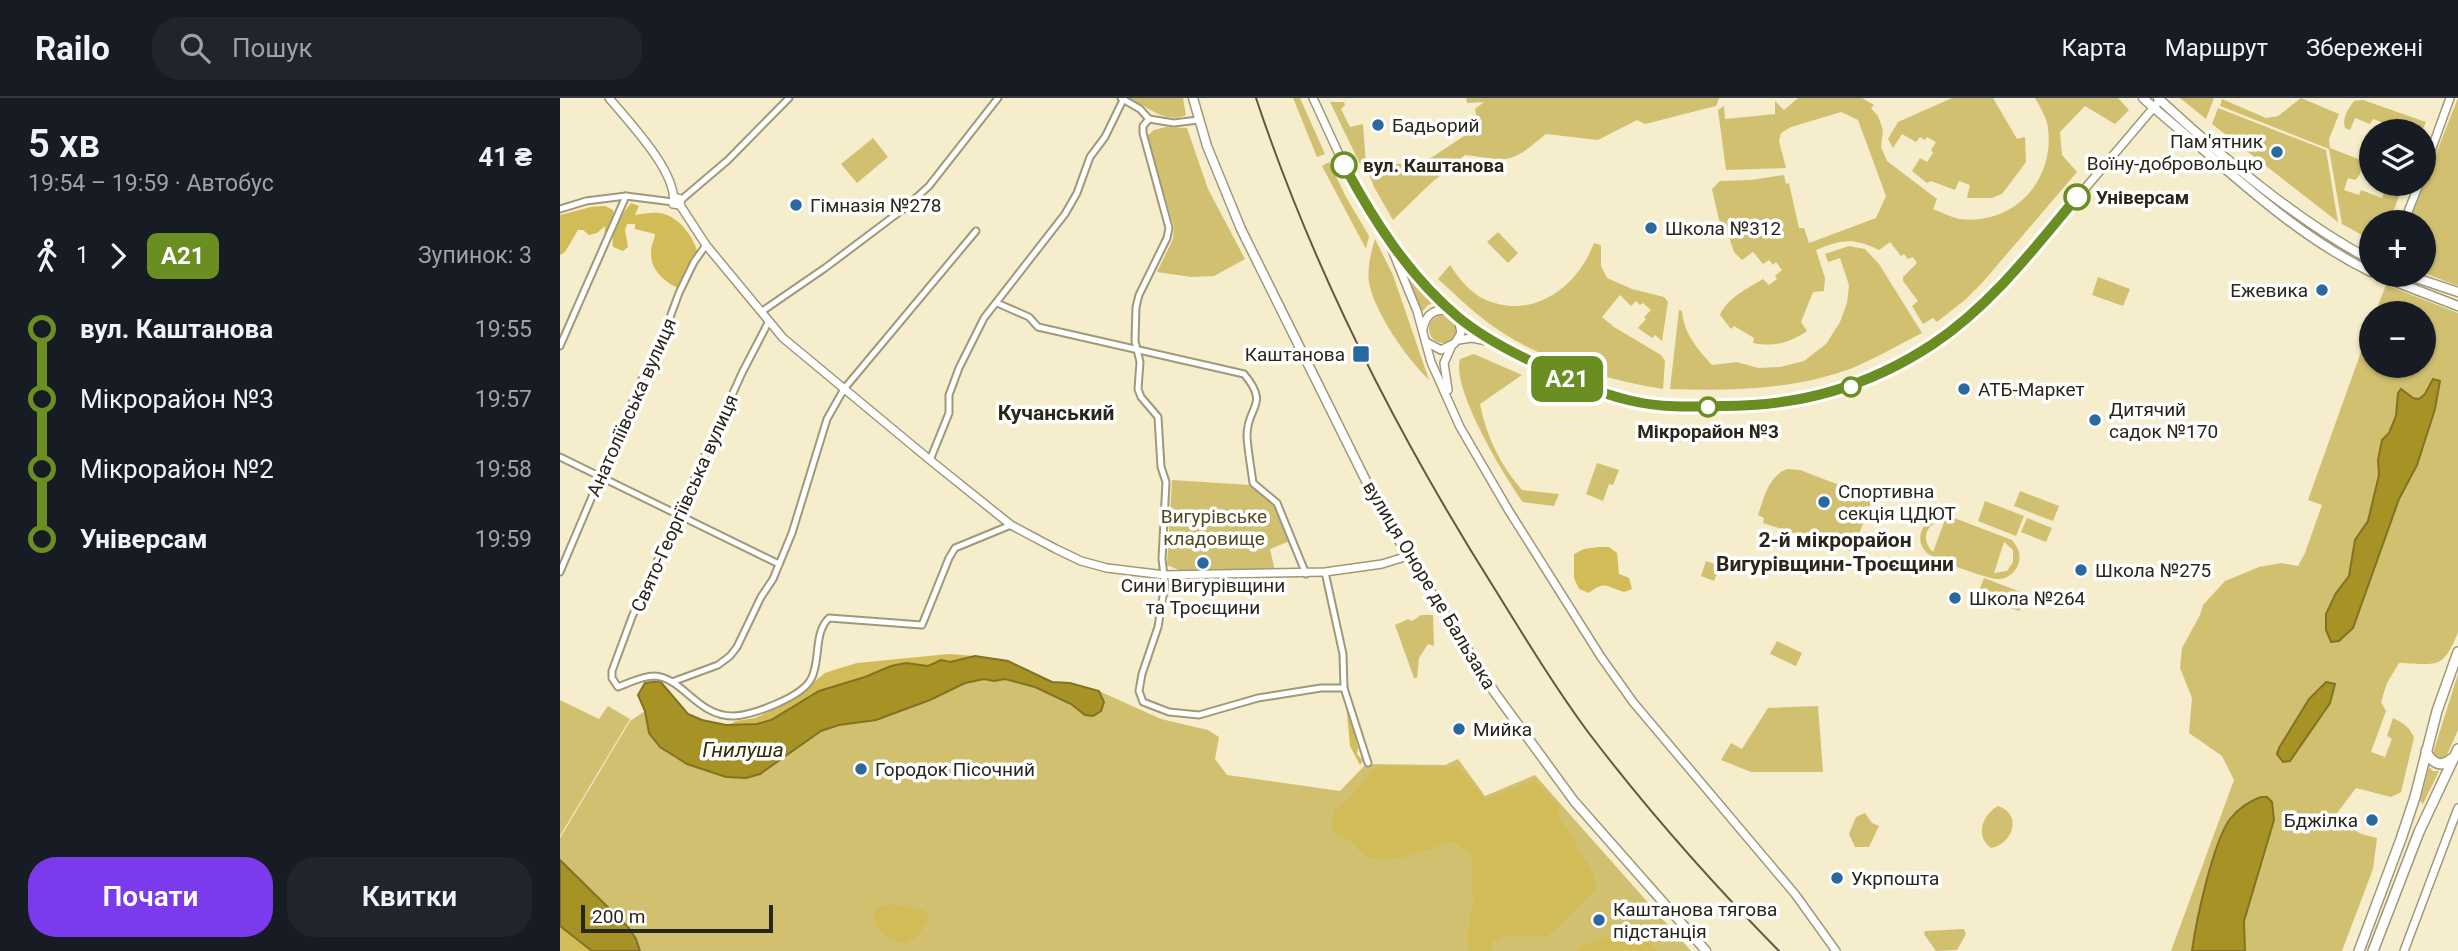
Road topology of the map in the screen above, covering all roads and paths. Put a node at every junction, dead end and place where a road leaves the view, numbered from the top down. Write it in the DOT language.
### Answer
graph roads {
  1 [pos="609,98"];
  2 [pos="789,98"];
  3 [pos="998,98"];
  4 [pos="1193,98"];
  5 [pos="1313,98"];
  6 [pos="2143,98"];
  7 [pos="2451,98"];
  8 [pos="1122,99"];
  9 [pos="2159,99"];
  10 [pos="2153,107"];
  11 [pos="1149,119"];
  12 [pos="1198,120"];
  13 [pos="2436,138"];
  14 [pos="626,196"];
  15 [pos="677,201"];
  16 [pos="560,209"];
  17 [pos="976,231"];
  18 [pos="1388,240"];
  19 [pos="706,245"];
  20 [pos="2359,253"];
  21 [pos="2359,266"];
  22 [pos="2436,285"];
  23 [pos="2410,287"];
  24 [pos="2458,292"];
  25 [pos="997,303"];
  26 [pos="2457,306"];
  27 [pos="761,312"];
  28 [pos="1455,315"];
  29 [pos="769,321"];
  30 [pos="1422,333"];
  31 [pos="1426,342"];
  32 [pos="1491,342"];
  33 [pos="1455,343"];
  34 [pos="560,346"];
  35 [pos="1137,351"];
  36 [pos="844,389"];
  37 [pos="1451,405"];
  38 [pos="560,457"];
  39 [pos="930,460"];
  40 [pos="600,477"];
  41 [pos="679,514"];
  42 [pos="1011,525"];
  43 [pos="1408,556"];
  44 [pos="779,564"];
  45 [pos="560,572"];
  46 [pos="1325,572"];
  47 [pos="1306,574"];
  48 [pos="1165,575"];
  49 [pos="2458,652"];
  50 [pos="672,682"];
  51 [pos="1344,688"];
  52 [pos="2426,751"];
  53 [pos="2456,752"];
  54 [pos="1368,763"];
  55 [pos="2458,808"];
  56 [pos="1706,951"];
  57 [pos="1836,951"];
  58 [pos="2359,951"];
  59 [pos="2373,951"];
  60 [pos="2404,951"];
  1 -- 15 [label="street"];
  2 -- 15 [label="street"];
  3 -- 27 [label="street"];
  4 -- 12 [label="main road, вулиця Оноре де Бальзака"];
  5 -- 18 [label="street"];
  6 -- 10 [label="main road"];
  7 -- 13 [label="street"];
  8 -- 11 [label="street"];
  8 -- 25 [label="street"];
  9 -- 10 [label="street"];
  9 -- 20 [label="main road"];
  10 -- 21 [label="main road"];
  10 -- 32 [label="street"];
  11 -- 12 [label="street"];
  11 -- 35 [label="street"];
  12 -- 43 [label="main road, вулиця Оноре де Бальзака"];
  14 -- 15 [label="street"];
  14 -- 16 [label="street"];
  14 -- 34 [label="street"];
  15 -- 19 [label="street"];
  17 -- 36 [label="street"];
  18 -- 28 [label="street"];
  18 -- 30 [label="street"];
  19 -- 27 [label="street"];
  19 -- 40 [label="street, Анатоліївська вулиця"];
  22 -- 24 [label="main road"];
  23 -- 26 [label="main road"];
  25 -- 35 [label="street"];
  25 -- 39 [label="street"];
  27 -- 29 [label="street"];
  28 -- 30 [label="street"];
  28 -- 32 [label="street"];
  28 -- 33 [label="street"];
  29 -- 36 [label="street"];
  29 -- 41 [label="street, Свято-Георгіївська вулиця"];
  30 -- 31 [label="street"];
  31 -- 33 [label="street"];
  31 -- 37 [label="street"];
  32 -- 33 [label="street"];
  33 -- 37 [label="street"];
  35 -- 47 [label="street"];
  35 -- 48 [label="street"];
  36 -- 39 [label="street"];
  36 -- 44 [label="street"];
  37 -- 57 [label="street"];
  38 -- 40 [label="street"];
  39 -- 42 [label="street"];
  40 -- 41 [label="street"];
  40 -- 45 [label="street, Анатоліївська вулиця"];
  41 -- 44 [label="street"];
  41 -- 50 [label="street, Свято-Георгіївська вулиця"];
  42 -- 48 [label="street"];
  42 -- 50 [label="street"];
  43 -- 46 [label="street"];
  43 -- 56 [label="main road, вулиця Оноре де Бальзака"];
  44 -- 50 [label="street"];
  46 -- 47 [label="street"];
  46 -- 51 [label="street"];
  47 -- 48 [label="street"];
  48 -- 51 [label="street"];
  49 -- 52 [label="main road"];
  51 -- 54 [label="street"];
  52 -- 53 [label="main road"];
  52 -- 58 [label="main road"];
  53 -- 59 [label="main road"];
  55 -- 60 [label="street"];
}
